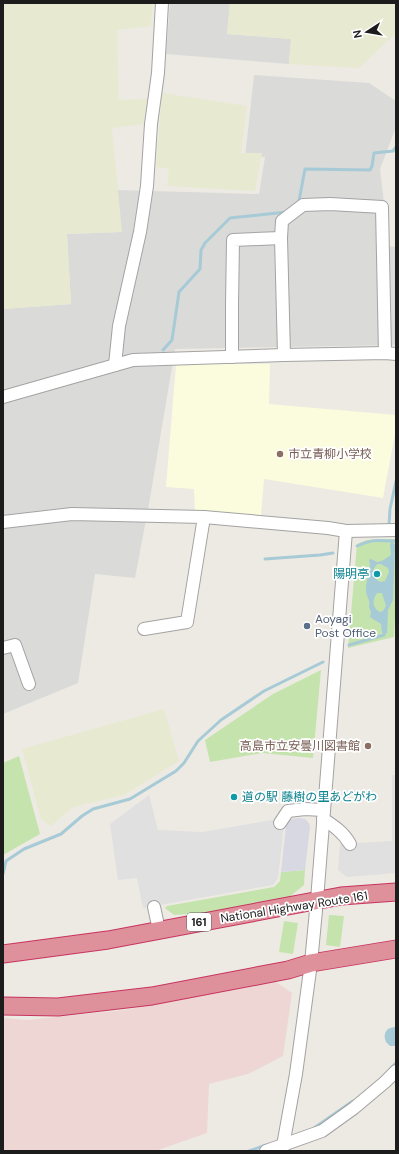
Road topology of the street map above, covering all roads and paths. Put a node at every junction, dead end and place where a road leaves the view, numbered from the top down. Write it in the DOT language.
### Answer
graph roads {
  1 [pos="162,3"];
  2 [pos="281,238"];
  3 [pos="390,354"];
  4 [pos="284,355"];
  5 [pos="232,357"];
  6 [pos="116,365"];
  7 [pos="3,396"];
  8 [pos="204,518"];
  9 [pos="3,522"];
  10 [pos="396,530"];
  11 [pos="346,531"];
  12 [pos="144,629"];
  13 [pos="3,648"];
  14 [pos="29,684"];
  15 [pos="323,815"];
  16 [pos="280,823"];
  17 [pos="350,844"];
  18 [pos="396,892"];
  19 [pos="317,900"];
  20 [pos="154,907"];
  21 [pos="158,930"];
  22 [pos="396,949"];
  23 [pos="3,954"];
  24 [pos="311,963"];
  25 [pos="3,1006"];
  26 [pos="396,1071"];
  27 [pos="283,1148"];
  28 [pos="266,1151"];
  1 -- 6 [label="street"];
  2 -- 3 [label="street"];
  2 -- 4 [label="street"];
  2 -- 5 [label="street"];
  3 -- 4 [label="street"];
  4 -- 5 [label="street"];
  5 -- 6 [label="street"];
  6 -- 7 [label="street"];
  8 -- 9 [label="street"];
  8 -- 11 [label="street"];
  8 -- 12 [label="street"];
  10 -- 11 [label="street"];
  11 -- 15 [label="street"];
  13 -- 14 [label="street"];
  15 -- 16 [label="street"];
  15 -- 17 [label="street"];
  15 -- 19 [label="street"];
  18 -- 19 [label="highway, National Highway Route 161 / 161"];
  19 -- 21 [label="highway, National Highway Route 161 / 161"];
  19 -- 24 [label="street"];
  20 -- 21 [label="street"];
  21 -- 23 [label="highway, National Highway Route 161 / 161"];
  22 -- 24 [label="highway"];
  24 -- 25 [label="highway"];
  24 -- 27 [label="street"];
  26 -- 27 [label="street"];
  27 -- 28 [label="street"];
}
